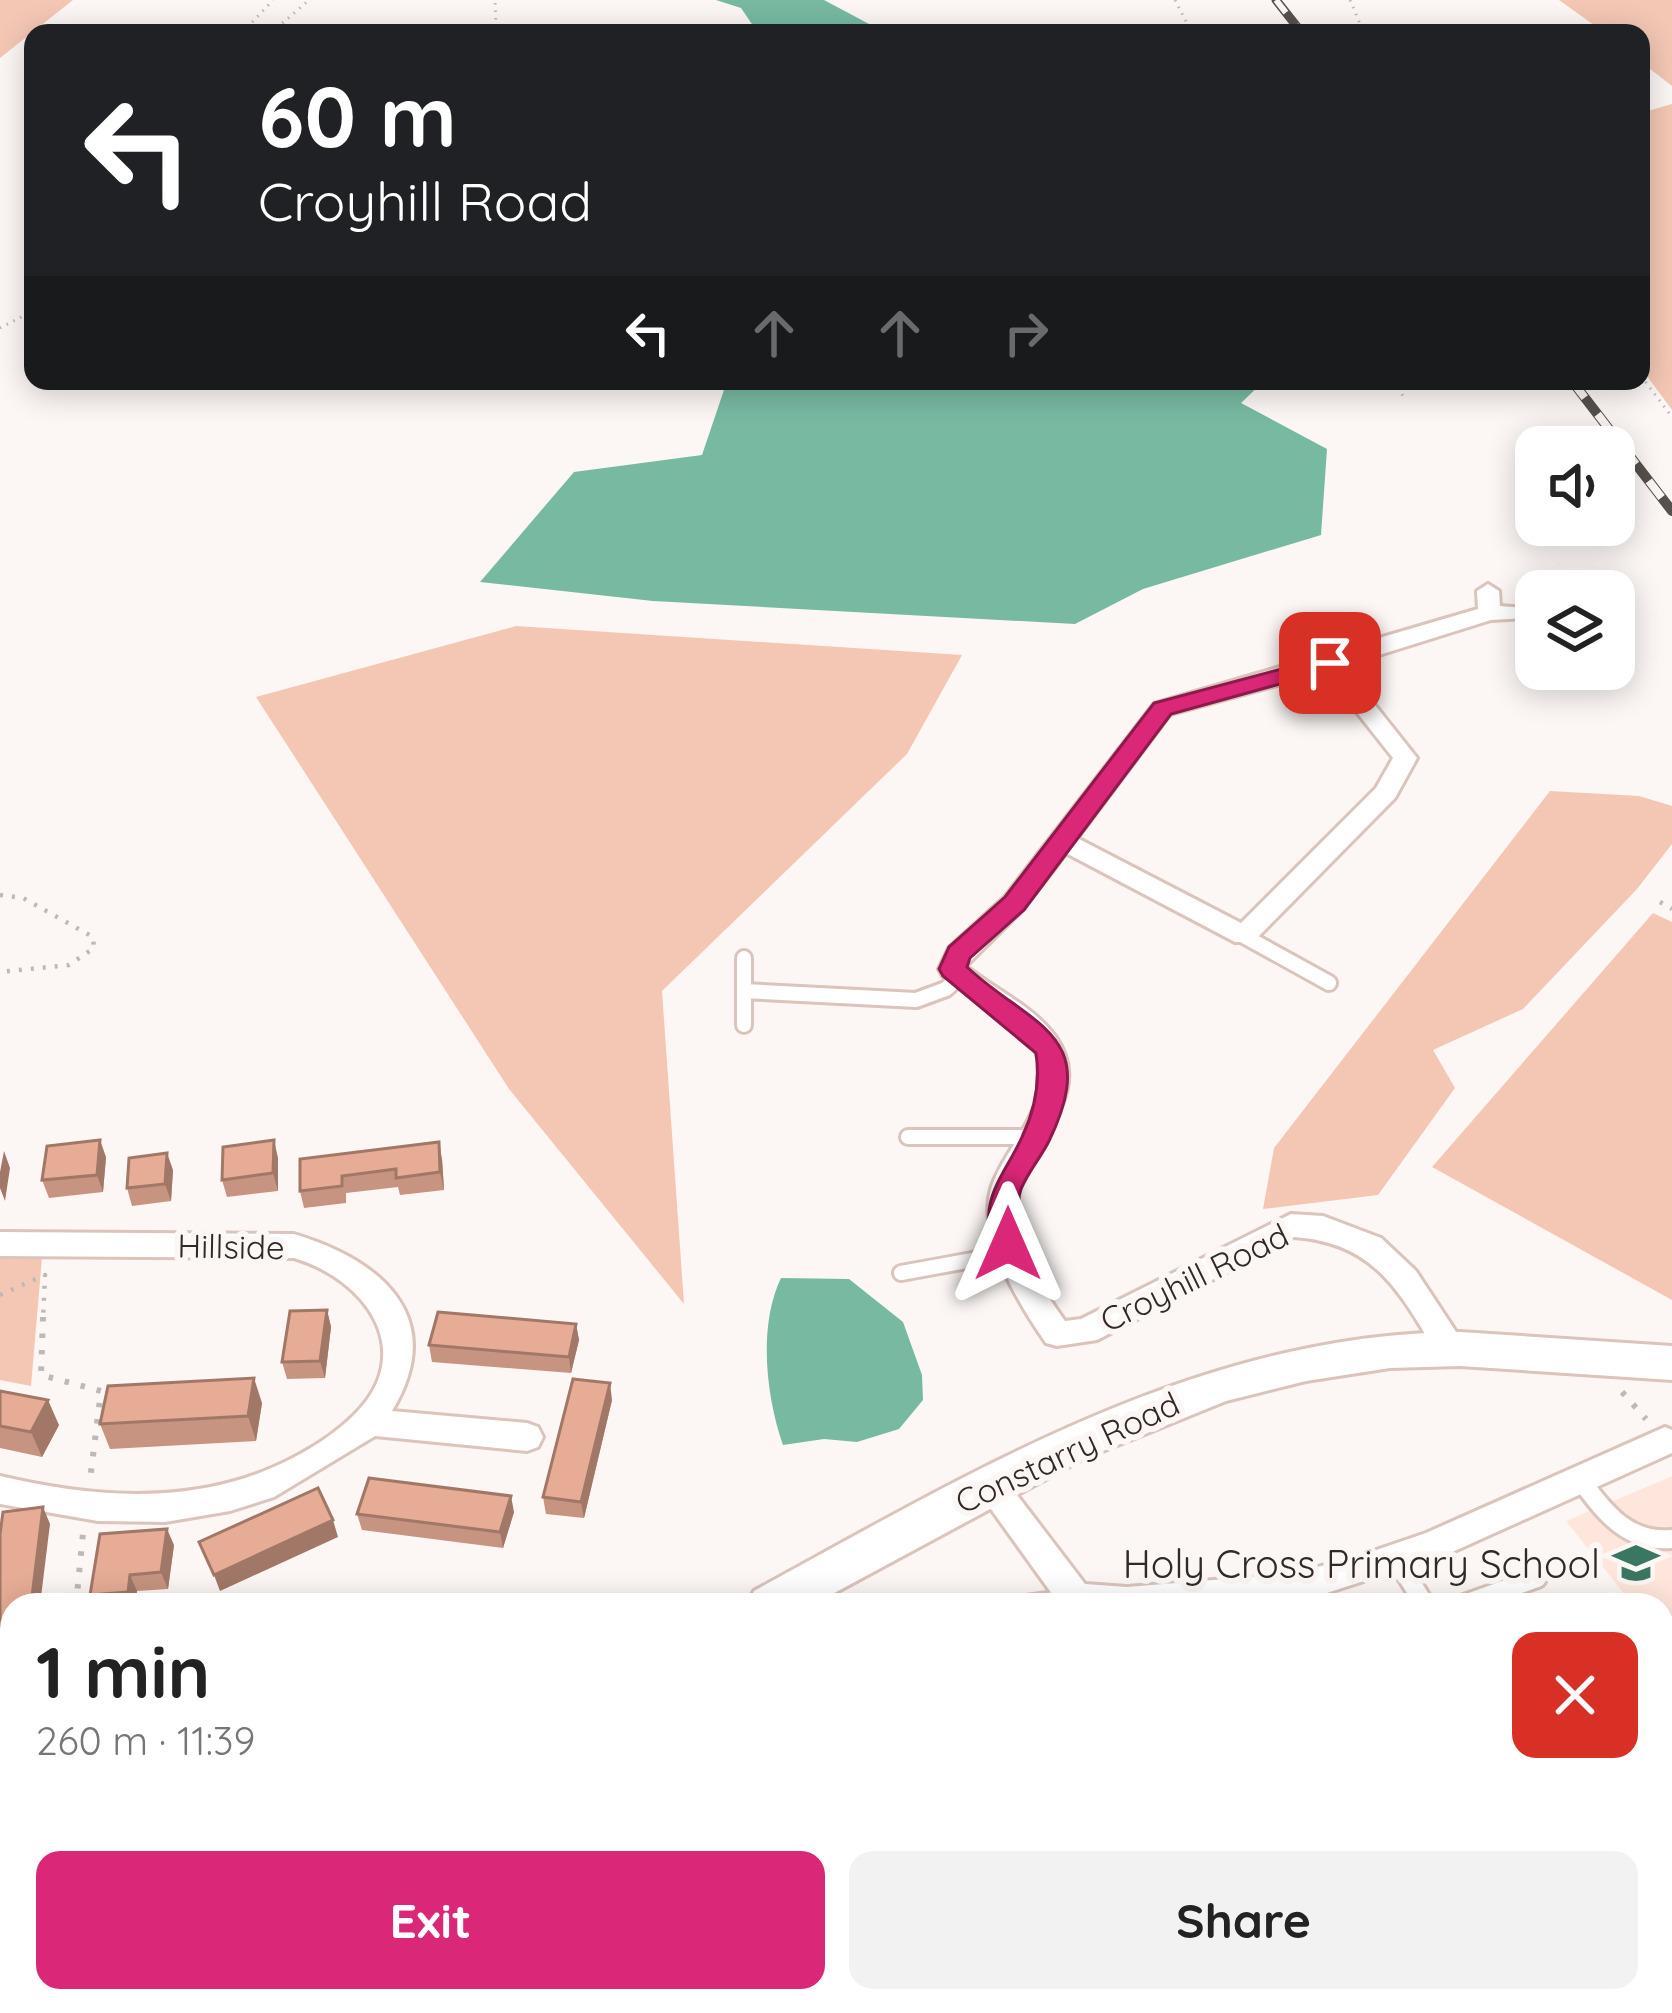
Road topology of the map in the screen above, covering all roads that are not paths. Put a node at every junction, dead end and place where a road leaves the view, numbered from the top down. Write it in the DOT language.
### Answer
graph roads {
  1 [pos="1515,611"];
  2 [pos="1330,663"];
  3 [pos="1062,840"];
  4 [pos="1244,936"];
  5 [pos="744,958"];
  6 [pos="960,976"];
  7 [pos="1329,983"];
  8 [pos="744,991"];
  9 [pos="744,1025"];
  10 [pos="908,1137"];
  11 [pos="1037,1137"];
  12 [pos="0,1244"];
  13 [pos="1011,1253"];
  14 [pos="901,1273"];
  15 [pos="1450,1350"];
  16 [pos="1672,1363"];
  17 [pos="369,1422"];
  18 [pos="526,1437"];
  19 [pos="1665,1441"];
  20 [pos="1579,1478"];
  21 [pos="989,1484"];
  22 [pos="0,1490"];
  23 [pos="1672,1539"];
  24 [pos="1397,1560"];
  25 [pos="1537,1578"];
  26 [pos="792,1593"];
  27 [pos="1072,1593"];
  28 [pos="1211,1593"];
  29 [pos="1418,1593"];
  30 [pos="1495,1593"];
  1 -- 2 [label="street"];
  2 -- 3 [label="street"];
  2 -- 4 [label="street"];
  3 -- 4 [label="street"];
  3 -- 6 [label="street"];
  4 -- 7 [label="lane"];
  5 -- 8 [label="lane"];
  6 -- 8 [label="lane"];
  6 -- 11 [label="street, Croyhill Road"];
  8 -- 9 [label="lane"];
  10 -- 11 [label="lane"];
  11 -- 13 [label="street, Croyhill Road"];
  12 -- 17 [label="street, Hillside"];
  13 -- 14 [label="lane"];
  13 -- 15 [label="street, Croyhill Road"];
  15 -- 16 [label="main road, Constarry Road"];
  15 -- 21 [label="main road, Constarry Road"];
  17 -- 18 [label="street"];
  17 -- 22 [label="street"];
  19 -- 20 [label="street"];
  20 -- 23 [label="lane"];
  20 -- 24 [label="street"];
  21 -- 26 [label="main road, Constarry Road"];
  21 -- 27 [label="street"];
  24 -- 28 [label="street"];
  24 -- 29 [label="lane"];
  25 -- 30 [label="lane"];
}
